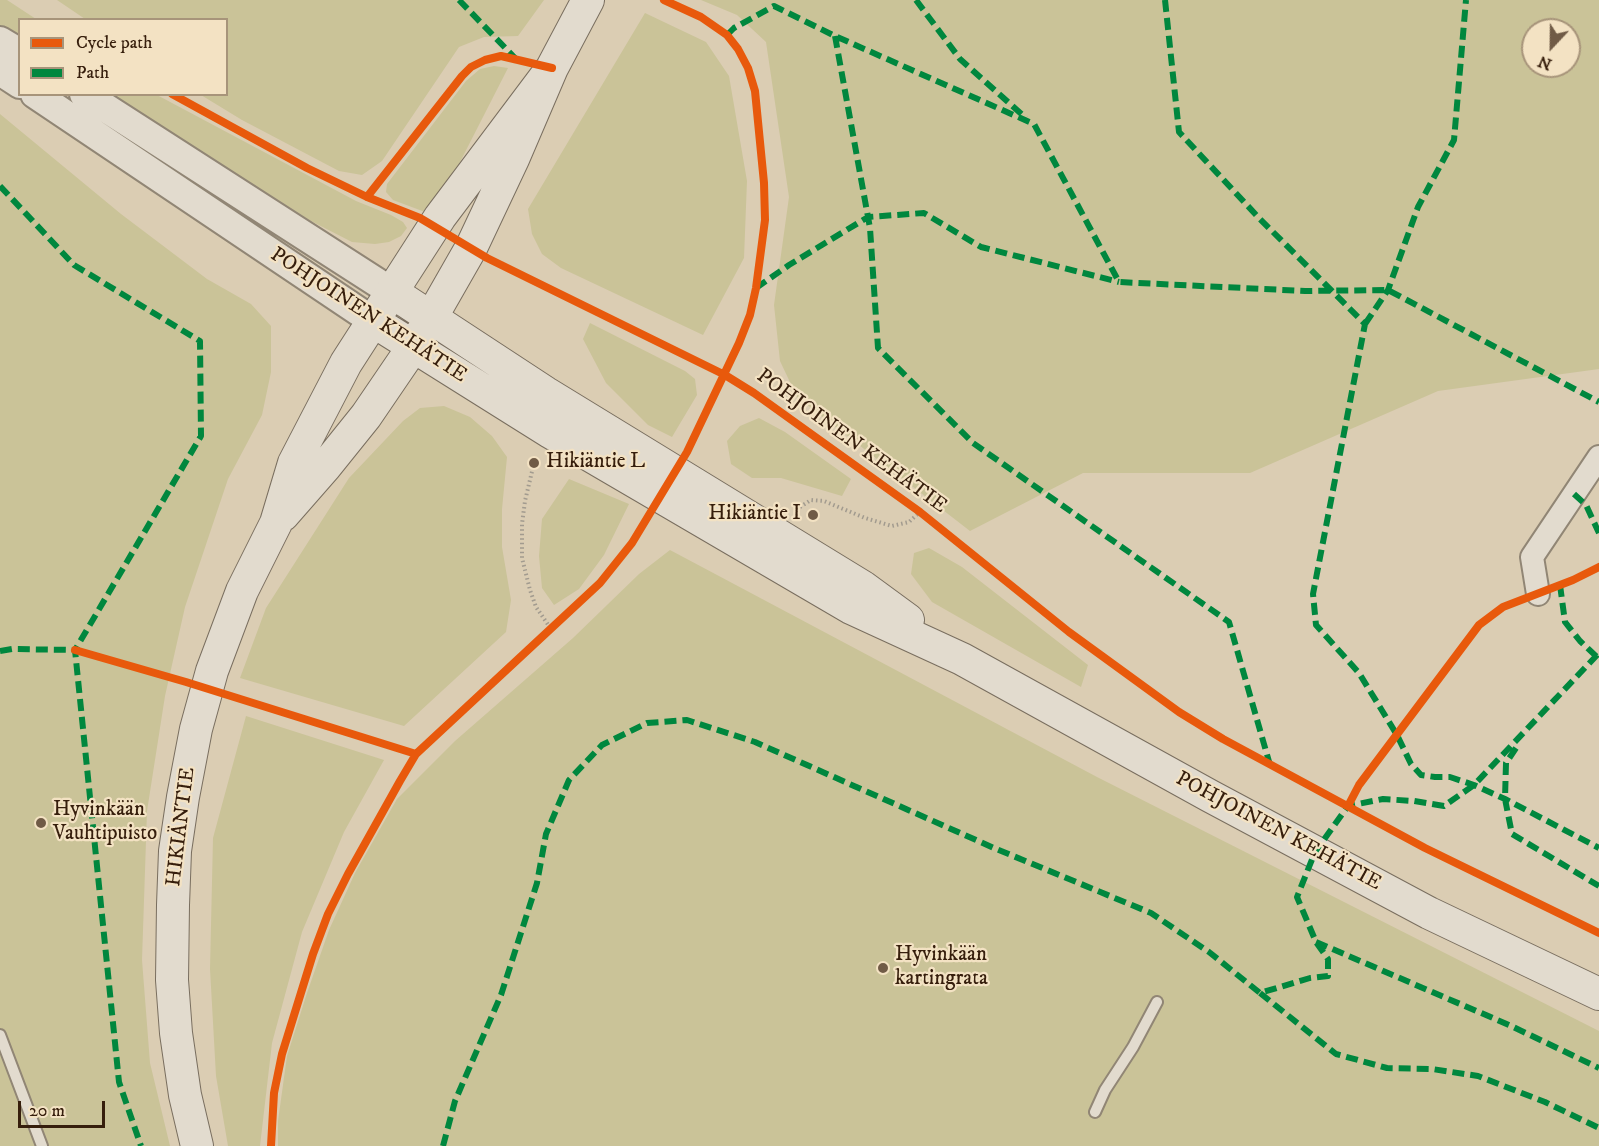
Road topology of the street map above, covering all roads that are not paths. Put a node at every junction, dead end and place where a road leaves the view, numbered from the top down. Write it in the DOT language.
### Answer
graph roads {
  1 [pos="588,0"];
  2 [pos="0,41"];
  3 [pos="18,52"];
  4 [pos="552,68"];
  5 [pos="0,71"];
  6 [pos="18,83"];
  7 [pos="38,96"];
  8 [pos="87,96"];
  9 [pos="392,292"];
  10 [pos="431,318"];
  11 [pos="373,321"];
  12 [pos="413,347"];
  13 [pos="1599,457"];
  14 [pos="276,523"];
  15 [pos="1538,594"];
  16 [pos="962,659"];
  17 [pos="1599,994"];
  18 [pos="1157,1002"];
  19 [pos="0,1035"];
  20 [pos="1095,1112"];
  21 [pos="42,1146"];
  22 [pos="197,1146"];
  1 -- 4 [label="main road"];
  2 -- 3 [label="street"];
  4 -- 9 [label="main road, HIKIÄNTIE"];
  4 -- 10 [label="main road, HIKIÄNTIE"];
  5 -- 6 [label="street"];
  7 -- 11 [label="street, POHJOINEN KEHÄTIE"];
  8 -- 9 [label="street, POHJOINEN KEHÄTIE"];
  9 -- 10 [label="main road, POHJOINEN KEHÄTIE"];
  9 -- 11 [label="main road, HIKIÄNTIE"];
  10 -- 12 [label="main road, HIKIÄNTIE"];
  10 -- 16 [label="main road, POHJOINEN KEHÄTIE"];
  11 -- 12 [label="main road, POHJOINEN KEHÄTIE"];
  11 -- 14 [label="main road, HIKIÄNTIE"];
  12 -- 14 [label="main road, HIKIÄNTIE"];
  12 -- 16 [label="main road, POHJOINEN KEHÄTIE"];
  13 -- 15 [label="street"];
  14 -- 22 [label="main road, HIKIÄNTIE"];
  16 -- 17 [label="main road, POHJOINEN KEHÄTIE"];
  18 -- 20 [label="lane"];
  19 -- 21 [label="lane"];
}
